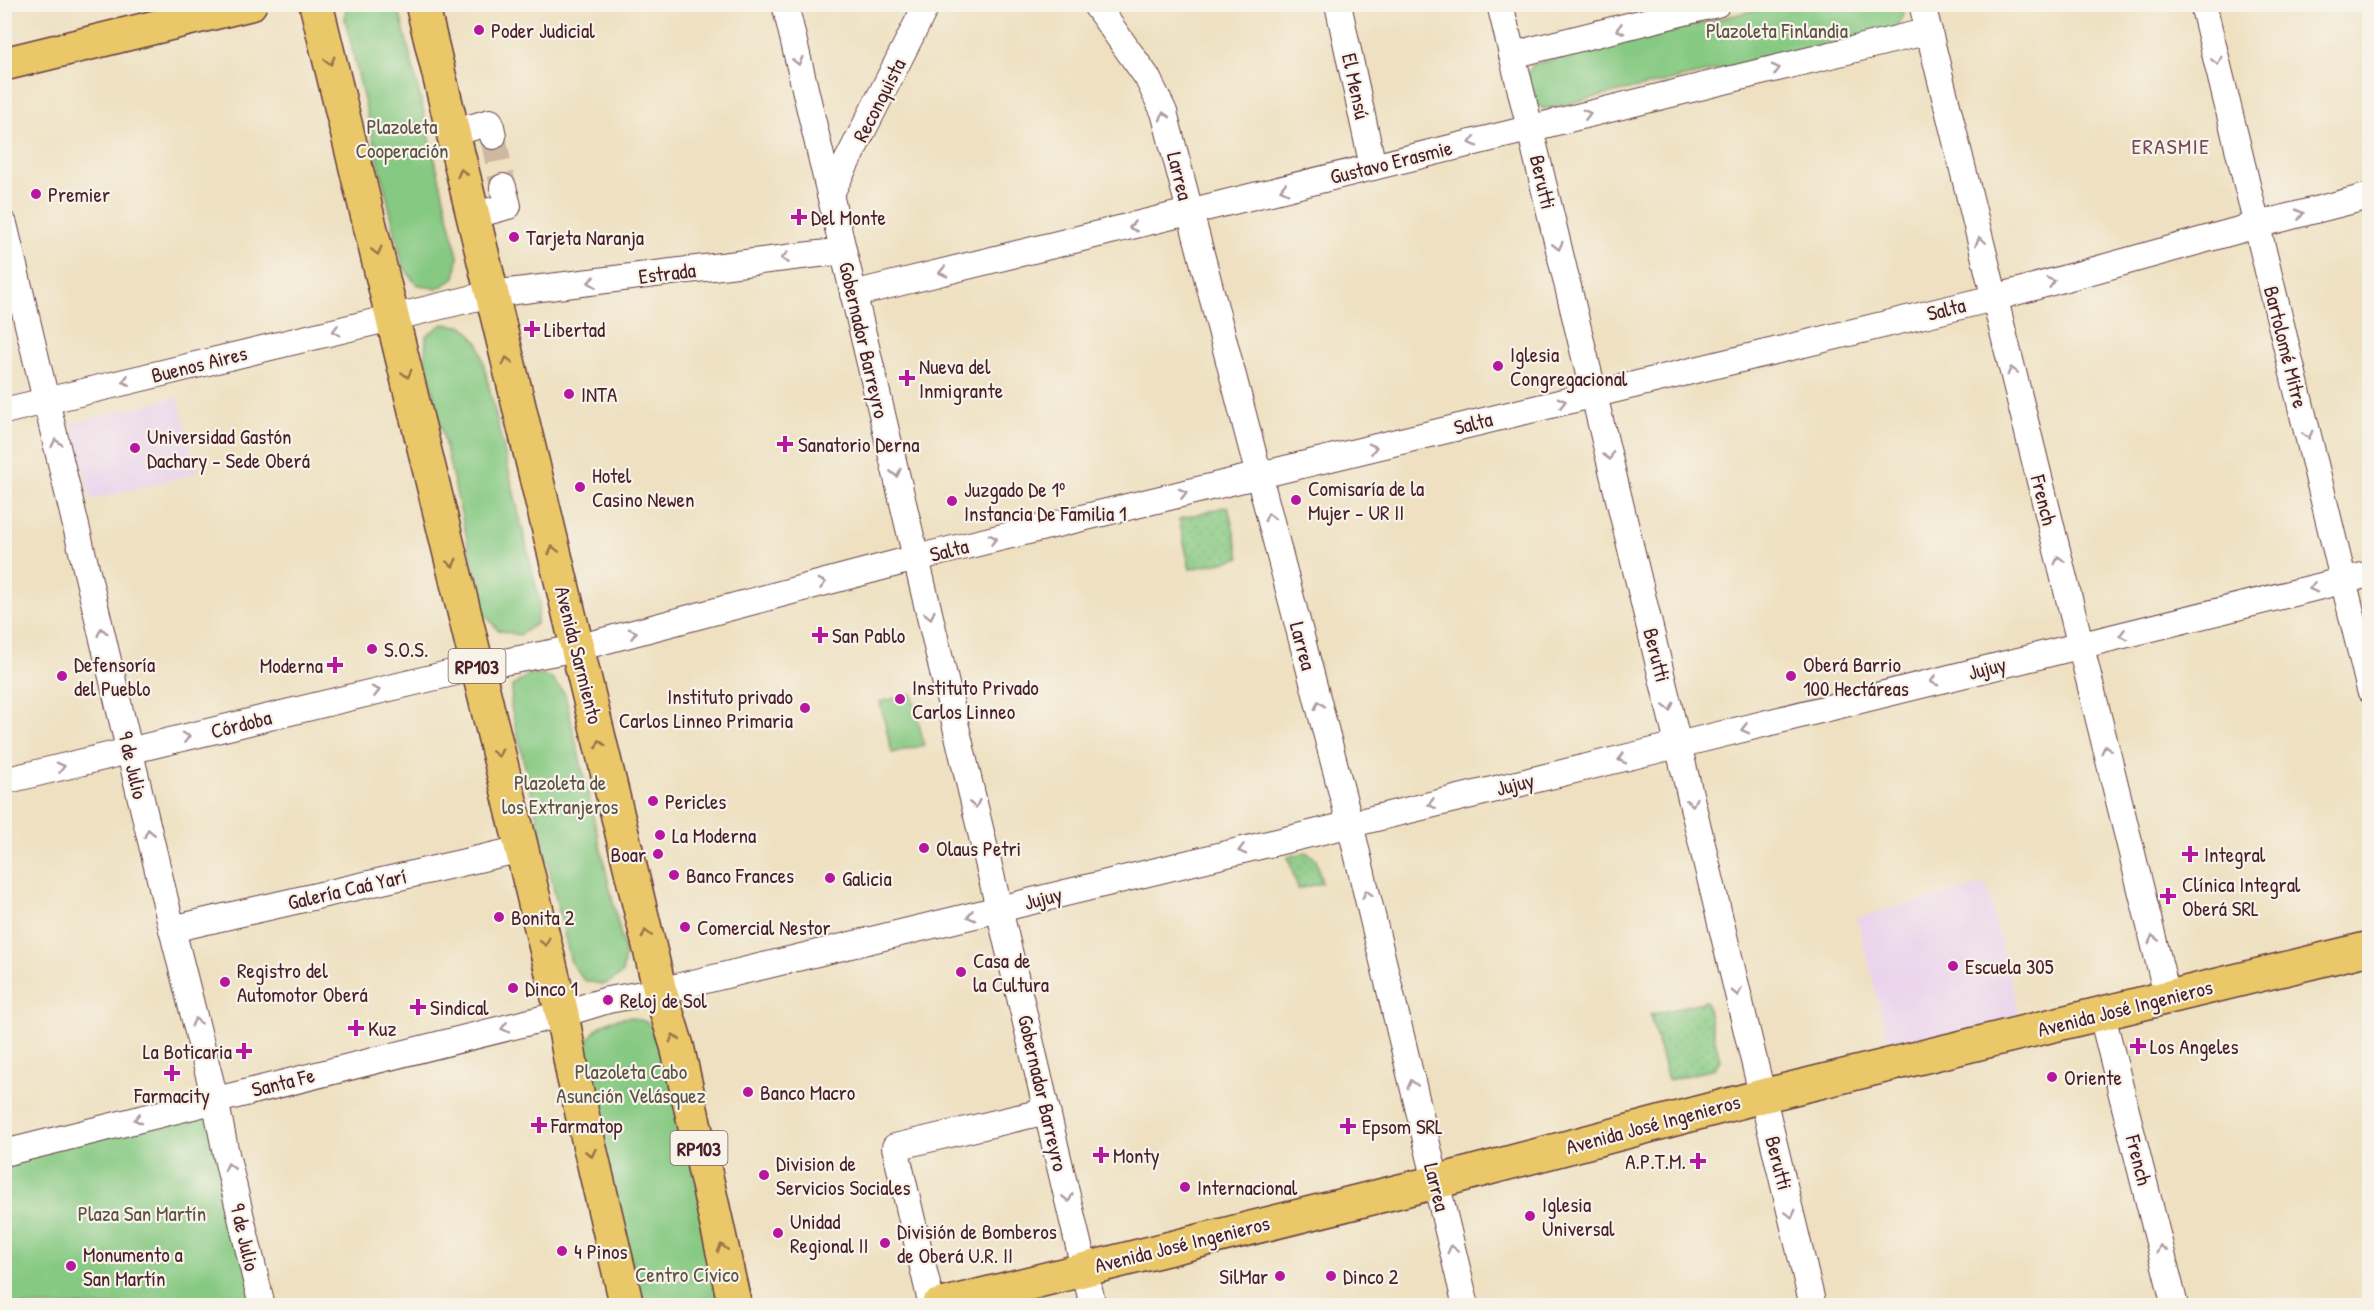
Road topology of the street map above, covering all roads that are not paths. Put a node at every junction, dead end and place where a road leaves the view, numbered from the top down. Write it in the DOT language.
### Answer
graph roads {
  1 [pos="250,4"];
  2 [pos="316,4"];
  3 [pos="422,4"];
  4 [pos="785,4"];
  5 [pos="1095,4"];
  6 [pos="1338,4"];
  7 [pos="1500,4"];
  8 [pos="1717,4"];
  9 [pos="1922,4"];
  10 [pos="2203,4"];
  11 [pos="932,7"];
  12 [pos="1929,32"];
  13 [pos="1512,55"];
  14 [pos="4,64"];
  15 [pos="1530,128"];
  16 [pos="453,133"];
  17 [pos="493,136"];
  18 [pos="1373,166"];
  19 [pos="503,186"];
  20 [pos="830,195"];
  21 [pos="2370,196"];
  22 [pos="1190,213"];
  23 [pos="472,216"];
  24 [pos="4,224"];
  25 [pos="2257,225"];
  26 [pos="843,251"];
  27 [pos="491,294"];
  28 [pos="853,294"];
  29 [pos="1994,298"];
  30 [pos="393,317"];
  31 [pos="1594,394"];
  32 [pos="46,401"];
  33 [pos="4,411"];
  34 [pos="1258,475"];
  35 [pos="916,558"];
  36 [pos="2370,574"];
  37 [pos="2343,581"];
  38 [pos="2080,645"];
  39 [pos="577,648"];
  40 [pos="477,667"];
  41 [pos="2370,690"];
  42 [pos="1678,745"];
  43 [pos="130,750"];
  44 [pos="4,781"];
  45 [pos="1350,824"];
  46 [pos="522,849"];
  47 [pos="999,909"];
  48 [pos="172,929"];
  49 [pos="2370,948"];
  50 [pos="660,991"];
  51 [pos="2167,995"];
  52 [pos="562,1014"];
  53 [pos="2103,1015"];
  54 [pos="1762,1096"];
  55 [pos="215,1099"];
  56 [pos="1047,1111"];
  57 [pos="4,1153"];
  58 [pos="1436,1182"];
  59 [pos="1084,1269"];
  60 [pos="262,1305"];
  61 [pos="627,1305"];
  62 [pos="735,1305"];
  63 [pos="932,1305"];
  64 [pos="938,1305"];
  65 [pos="1093,1305"];
  66 [pos="1466,1305"];
  67 [pos="1813,1305"];
  68 [pos="2175,1305"];
  1 -- 14 [label="main road"];
  2 -- 30 [label="main road, RP103, one-way"];
  3 -- 16 [label="main road, Avenida Sarmiento / RP103"];
  4 -- 20 [label="street, Gobernador Barreyro, one-way"];
  22 -- 5 [label="street, Larrea, one-way"];
  6 -- 18 [label="street, El Mensú"];
  7 -- 13 [label="street, Berutti"];
  8 -- 13 [label="street, one-way"];
  9 -- 12 [label="street, French"];
  10 -- 25 [label="street, Bartolomé Mitre, one-way"];
  11 -- 20 [label="street, Reconquista"];
  15 -- 12 [label="street, Gustavo Erasmie, one-way"];
  29 -- 12 [label="street, French, one-way"];
  13 -- 15 [label="street, Berutti"];
  15 -- 18 [label="street, Gustavo Erasmie, one-way"];
  15 -- 31 [label="street, Berutti, one-way"];
  16 -- 17 [label="street"];
  23 -- 16 [label="main road, Avenida Sarmiento / RP103, one-way"];
  18 -- 22 [label="street, Gustavo Erasmie, one-way"];
  19 -- 23 [label="street"];
  20 -- 26 [label="street, Gobernador Barreyro"];
  25 -- 21 [label="street, Salta, one-way"];
  22 -- 28 [label="street, Gustavo Erasmie, one-way"];
  22 -- 34 [label="street, Larrea"];
  23 -- 27 [label="main road, Avenida Sarmiento / RP103"];
  24 -- 32 [label="street, 9 de Julio"];
  29 -- 25 [label="street, Salta, one-way"];
  25 -- 37 [label="street, Bartolomé Mitre, one-way"];
  26 -- 27 [label="street, Estrada, one-way"];
  26 -- 28 [label="street, Gobernador Barreyro"];
  27 -- 30 [label="street, Estrada"];
  39 -- 27 [label="main road, Avenida Sarmiento / RP103, one-way"];
  28 -- 35 [label="street, Gobernador Barreyro, one-way"];
  29 -- 31 [label="street, Salta"];
  38 -- 29 [label="street, French, one-way"];
  30 -- 32 [label="street, Buenos Aires, one-way"];
  30 -- 40 [label="main road, RP103, one-way"];
  34 -- 31 [label="street, Salta, one-way"];
  31 -- 42 [label="street, Berutti, one-way"];
  32 -- 33 [label="street, Buenos Aires"];
  43 -- 32 [label="street, 9 de Julio, one-way"];
  35 -- 34 [label="street, Salta, one-way"];
  45 -- 34 [label="street, Larrea, one-way"];
  39 -- 35 [label="street, Salta, one-way"];
  35 -- 47 [label="street, Gobernador Barreyro, one-way"];
  36 -- 37 [label="street, Jujuy"];
  37 -- 38 [label="street, Jujuy, one-way"];
  37 -- 41 [label="street, Bartolomé Mitre"];
  38 -- 42 [label="street, Jujuy, one-way"];
  51 -- 38 [label="street, French, one-way"];
  39 -- 40 [label="street, Salta"];
  50 -- 39 [label="main road, Avenida Sarmiento / RP103, one-way"];
  43 -- 40 [label="street, Córdoba, one-way"];
  40 -- 46 [label="main road, RP103, one-way"];
  42 -- 45 [label="street, Jujuy, one-way"];
  42 -- 54 [label="street, Berutti, one-way"];
  44 -- 43 [label="street, Córdoba, one-way"];
  48 -- 43 [label="street, 9 de Julio, one-way"];
  45 -- 47 [label="street, Jujuy, one-way"];
  58 -- 45 [label="street, Larrea, one-way"];
  46 -- 48 [label="street, Galería Caá Yarí"];
  46 -- 52 [label="main road, RP103, one-way"];
  47 -- 50 [label="street, Jujuy, one-way"];
  47 -- 56 [label="street, Gobernador Barreyro"];
  55 -- 48 [label="street, 9 de Julio, one-way"];
  49 -- 51 [label="main road, Avenida José Ingenieros"];
  50 -- 52 [label="street, Jujuy"];
  62 -- 50 [label="main road, Avenida Sarmiento / RP103, one-way"];
  51 -- 53 [label="main road, Avenida José Ingenieros"];
  52 -- 55 [label="street, Santa Fe, one-way"];
  52 -- 61 [label="main road, RP103, one-way"];
  53 -- 54 [label="main road, Avenida José Ingenieros"];
  68 -- 53 [label="street, French, one-way"];
  54 -- 58 [label="main road, Avenida José Ingenieros"];
  54 -- 67 [label="street, Berutti, one-way"];
  55 -- 57 [label="street, Santa Fe, one-way"];
  60 -- 55 [label="street, 9 de Julio, one-way"];
  56 -- 59 [label="street, Gobernador Barreyro, one-way"];
  56 -- 63 [label="street"];
  58 -- 59 [label="main road, Avenida José Ingenieros"];
  66 -- 58 [label="street, Larrea, one-way"];
  59 -- 64 [label="main road, Avenida José Ingenieros"];
  59 -- 65 [label="street, Gobernador Barreyro"];
}
